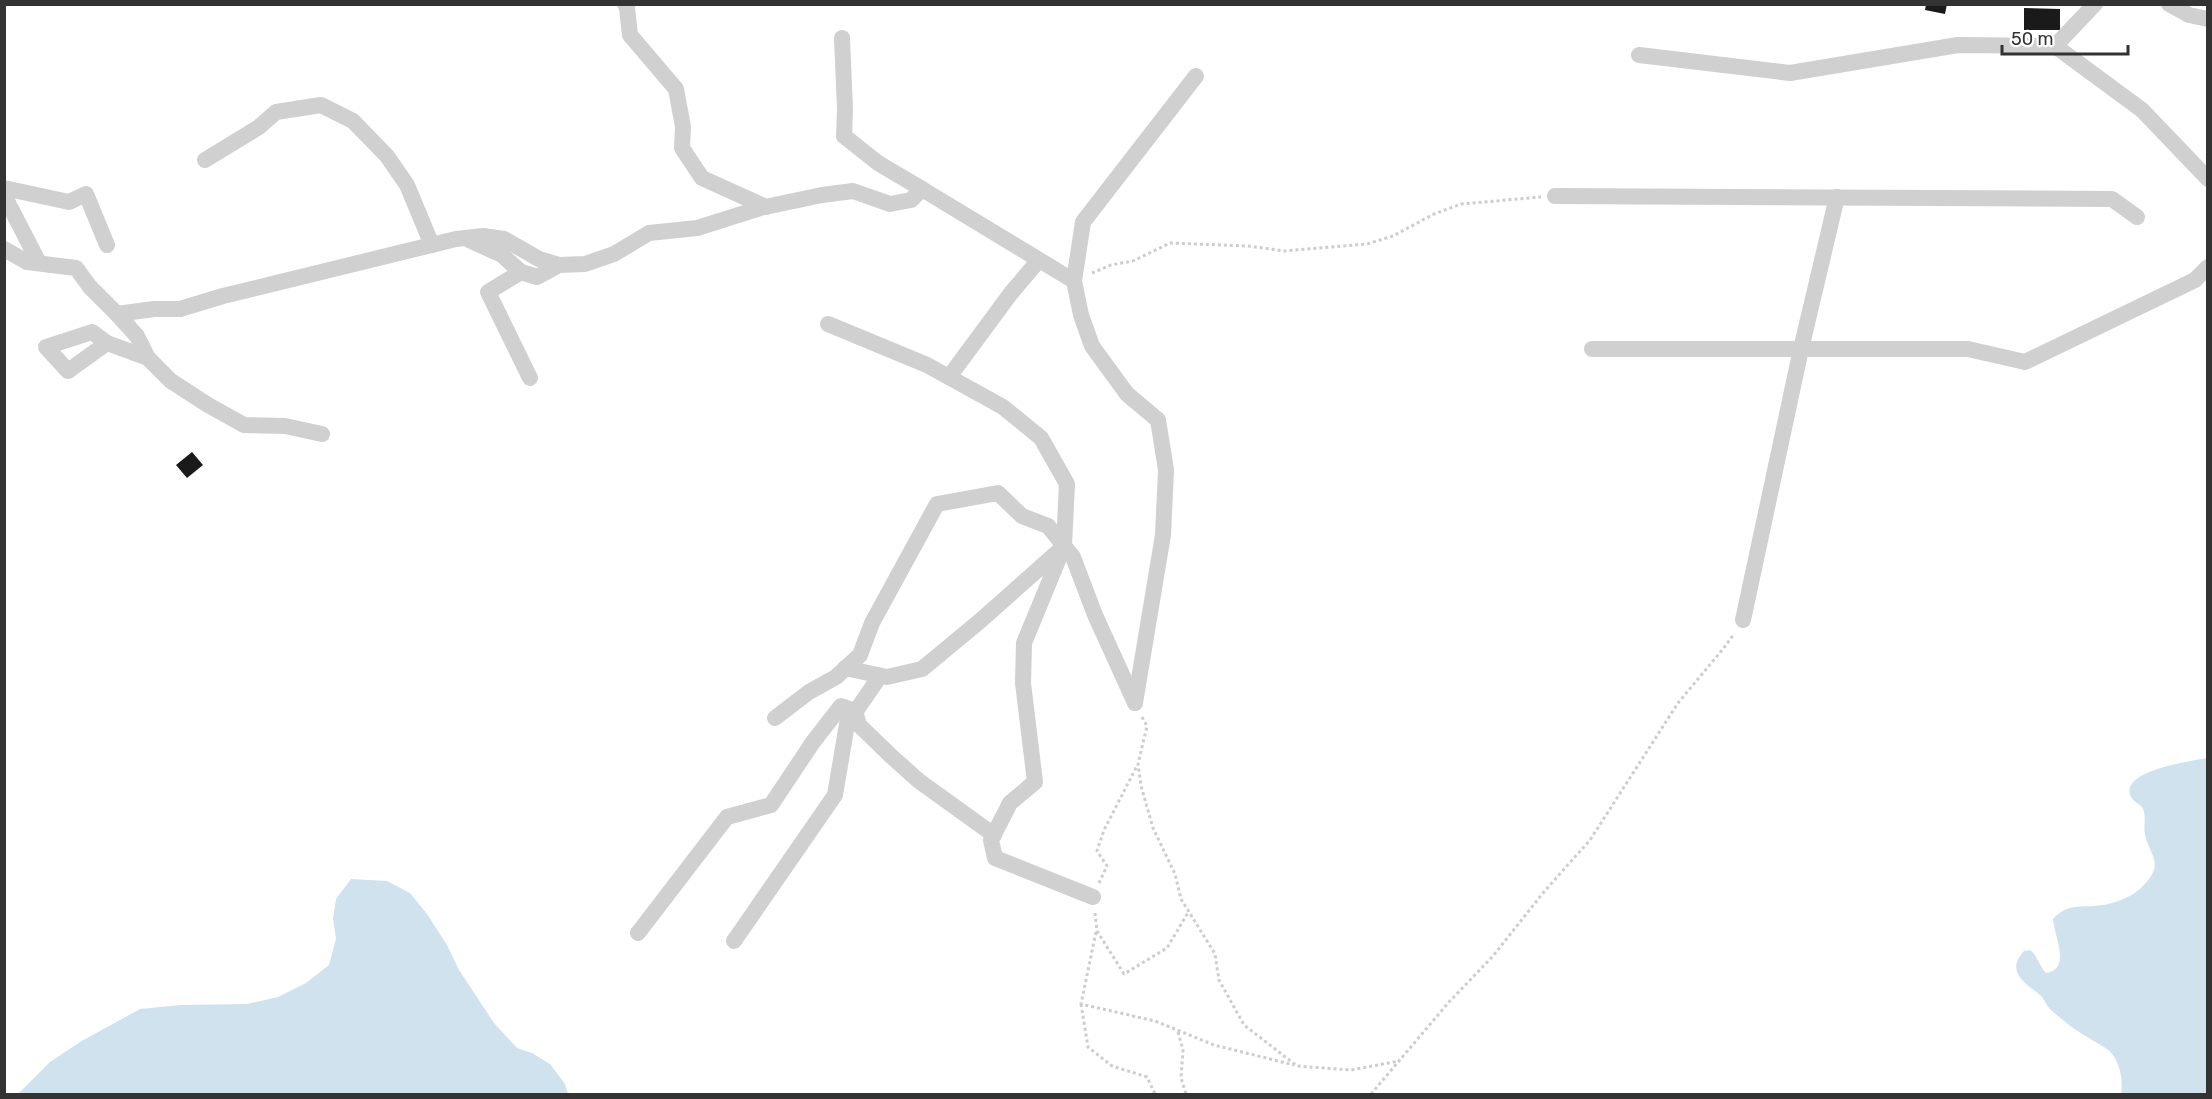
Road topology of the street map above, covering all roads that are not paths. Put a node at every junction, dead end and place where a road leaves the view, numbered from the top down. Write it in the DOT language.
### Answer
graph roads {
  1 [pos="625,4"];
  2 [pos="2095,4"];
  3 [pos="2169,4"];
  4 [pos="2208,19"];
  5 [pos="842,38"];
  6 [pos="2055,46"];
  7 [pos="1639,55"];
  8 [pos="1196,76"];
  9 [pos="205,160"];
  10 [pos="2208,179"];
  11 [pos="4,188"];
  12 [pos="922,189"];
  13 [pos="4,195"];
  14 [pos="1555,196"];
  15 [pos="1837,197"];
  16 [pos="766,207"];
  17 [pos="2137,217"];
  18 [pos="466,238"];
  19 [pos="107,245"];
  20 [pos="432,245"];
  21 [pos="4,249"];
  22 [pos="1040,260"];
  23 [pos="39,263"];
  24 [pos="559,265"];
  25 [pos="2208,267"];
  26 [pos="521,272"];
  27 [pos="1074,281"];
  28 [pos="117,315"];
  29 [pos="828,324"];
  30 [pos="107,343"];
  31 [pos="1592,349"];
  32 [pos="1801,349"];
  33 [pos="148,358"];
  34 [pos="949,377"];
  35 [pos="530,378"];
  36 [pos="322,434"];
  37 [pos="1064,546"];
  38 [pos="1743,620"];
  39 [pos="845,668"];
  40 [pos="880,676"];
  41 [pos="855,711"];
  42 [pos="775,718"];
  43 [pos="994,835"];
  44 [pos="1094,897"];
  45 [pos="638,933"];
  46 [pos="734,941"];
  1 -- 16 [label="street"];
  2 -- 6 [label="street"];
  3 -- 4 [label="street"];
  5 -- 12 [label="street"];
  6 -- 7 [label="street"];
  6 -- 10 [label="street"];
  8 -- 27 [label="street"];
  9 -- 20 [label="street"];
  11 -- 19 [label="street"];
  12 -- 16 [label="street"];
  12 -- 22 [label="street"];
  13 -- 23 [label="street"];
  14 -- 15 [label="street"];
  15 -- 17 [label="street"];
  15 -- 32 [label="street"];
  16 -- 24 [label="street"];
  18 -- 20 [label="street"];
  18 -- 24 [label="street"];
  18 -- 26 [label="street"];
  20 -- 28 [label="street"];
  21 -- 23 [label="street"];
  22 -- 27 [label="street"];
  22 -- 34 [label="street"];
  23 -- 28 [label="street"];
  24 -- 26 [label="street"];
  25 -- 32 [label="street"];
  26 -- 35 [label="street"];
  27 -- 37 [label="street"];
  28 -- 33 [label="street"];
  29 -- 34 [label="street"];
  30 -- 33 [label="street"];
  31 -- 32 [label="street"];
  32 -- 38 [label="street"];
  33 -- 36 [label="street"];
  34 -- 37 [label="street"];
  37 -- 39 [label="street"];
  37 -- 40 [label="street"];
  37 -- 43 [label="street"];
  39 -- 40 [label="street"];
  39 -- 42 [label="street"];
  40 -- 41 [label="street"];
  41 -- 43 [label="street"];
  41 -- 45 [label="street"];
  41 -- 46 [label="street"];
  43 -- 44 [label="street"];
}
